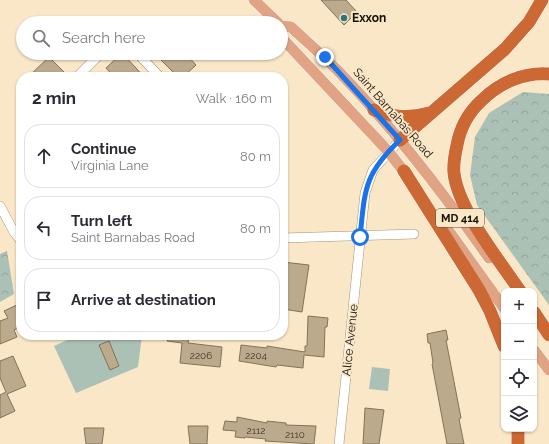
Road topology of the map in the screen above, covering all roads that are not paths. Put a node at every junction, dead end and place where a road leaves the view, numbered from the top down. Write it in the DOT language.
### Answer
graph roads {
  1 [pos="254,0"];
  2 [pos="542,0"];
  3 [pos="271,16"];
  4 [pos="288,27"];
  5 [pos="288,44"];
  6 [pos="94,60"];
  7 [pos="144,60"];
  8 [pos="82,72"];
  9 [pos="155,72"];
  10 [pos="549,74"];
  11 [pos="374,110"];
  12 [pos="432,112"];
  13 [pos="400,140"];
  14 [pos="388,151"];
  15 [pos="404,171"];
  16 [pos="0,206"];
  17 [pos="414,234"];
  18 [pos="16,235"];
  19 [pos="360,237"];
  20 [pos="288,238"];
  21 [pos="511,288"];
  22 [pos="518,288"];
  23 [pos="501,304"];
  24 [pos="537,317"];
  25 [pos="537,324"];
  26 [pos="549,335"];
  27 [pos="501,338"];
  28 [pos="549,342"];
  29 [pos="537,354"];
  30 [pos="549,370"];
  31 [pos="518,432"];
  32 [pos="339,444"];
  33 [pos="518,444"];
  1 -- 3 [label="main road"];
  2 -- 12 [label="highway"];
  4 -- 11 [label="main road, Saint Barnabas Road / MD 414"];
  5 -- 14 [label="main road, Saint Barnabas Road / MD 414"];
  6 -- 8 [label="street"];
  7 -- 9 [label="street"];
  10 -- 22 [label="highway"];
  11 -- 12 [label="highway"];
  11 -- 13 [label="main road, Saint Barnabas Road / MD 414"];
  12 -- 13 [label="highway"];
  13 -- 14 [label="street, Alice Avenue"];
  13 -- 21 [label="main road, Saint Barnabas Road / MD 414"];
  14 -- 15 [label="main road, Saint Barnabas Road / MD 414"];
  14 -- 19 [label="street, Alice Avenue"];
  15 -- 23 [label="main road, Saint Barnabas Road / MD 414"];
  15 -- 27 [label="highway"];
  16 -- 18 [label="street"];
  17 -- 19 [label="street"];
  19 -- 20 [label="street"];
  19 -- 32 [label="street, Alice Avenue"];
  24 -- 26 [label="highway"];
  25 -- 28 [label="main road"];
  29 -- 30 [label="main road"];
  31 -- 33 [label="highway"];
}
